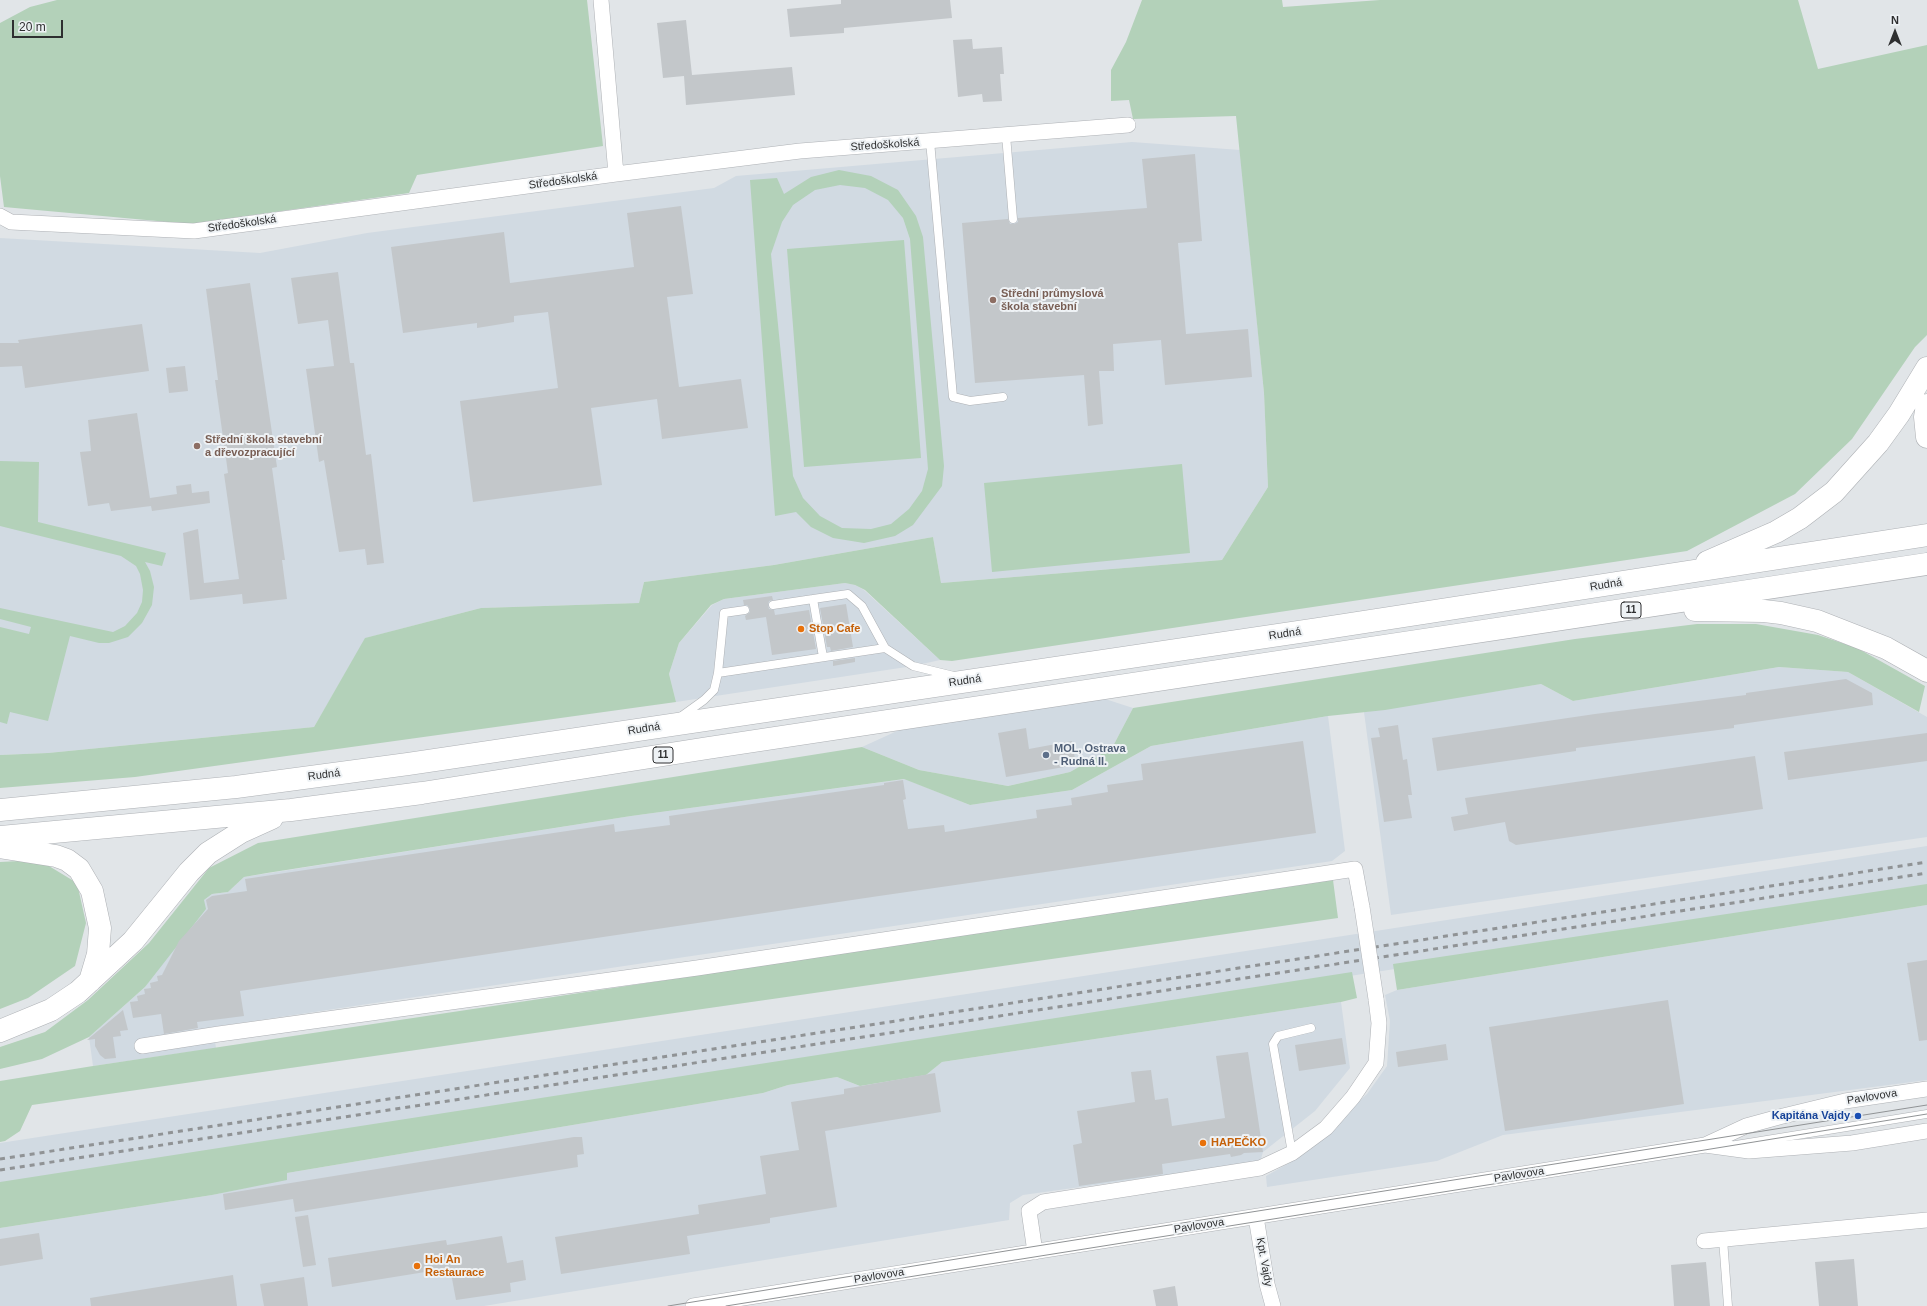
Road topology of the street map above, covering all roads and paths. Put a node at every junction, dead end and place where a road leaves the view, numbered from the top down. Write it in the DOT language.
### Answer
graph roads {
  1 [pos="601,0"];
  2 [pos="1128,125"];
  3 [pos="1006,136"];
  4 [pos="930,142"];
  5 [pos="616,174"];
  6 [pos="0,216"];
  7 [pos="1013,219"];
  8 [pos="1927,368"];
  9 [pos="1004,397"];
  10 [pos="1927,405"];
  11 [pos="1927,437"];
  12 [pos="1927,535"];
  13 [pos="1927,564"];
  14 [pos="1676,575"];
  15 [pos="813,599"];
  16 [pos="774,605"];
  17 [pos="1634,609"];
  18 [pos="745,610"];
  19 [pos="885,648"];
  20 [pos="823,657"];
  21 [pos="1927,671"];
  22 [pos="718,673"];
  23 [pos="972,680"];
  24 [pos="666,726"];
  25 [pos="0,810"];
  26 [pos="291,810"];
  27 [pos="0,837"];
  28 [pos="0,847"];
  29 [pos="90,981"];
  30 [pos="1311,1028"];
  31 [pos="0,1031"];
  32 [pos="142,1046"];
  33 [pos="1927,1089"];
  34 [pos="1927,1114"];
  35 [pos="1927,1131"];
  36 [pos="1712,1146"];
  37 [pos="1292,1153"];
  38 [pos="1256,1218"];
  39 [pos="1927,1220"];
  40 [pos="1723,1239"];
  41 [pos="1704,1241"];
  42 [pos="1035,1252"];
  43 [pos="769,1300"];
  44 [pos="693,1306"];
  45 [pos="1273,1306"];
  46 [pos="1728,1306"];
  1 -- 5 [label="street"];
  2 -- 3 [label="street, Středoškolská"];
  3 -- 4 [label="street, Středoškolská"];
  3 -- 7 [label="lane"];
  4 -- 5 [label="street, Středoškolská"];
  4 -- 9 [label="lane"];
  5 -- 6 [label="street, Středoškolská"];
  8 -- 14 [label="highway"];
  10 -- 11 [label="highway"];
  12 -- 14 [label="highway, Rudná"];
  13 -- 17 [label="highway, 11"];
  14 -- 23 [label="highway, Rudná"];
  15 -- 16 [label="lane"];
  15 -- 19 [label="lane"];
  15 -- 20 [label="lane"];
  17 -- 21 [label="highway"];
  17 -- 26 [label="highway, 11"];
  18 -- 22 [label="lane"];
  19 -- 20 [label="lane"];
  19 -- 23 [label="lane"];
  20 -- 22 [label="lane"];
  22 -- 24 [label="lane"];
  23 -- 24 [label="highway, Rudná"];
  24 -- 25 [label="highway, Rudná"];
  26 -- 27 [label="highway, 11"];
  26 -- 29 [label="highway"];
  28 -- 29 [label="highway"];
  29 -- 31 [label="highway"];
  30 -- 37 [label="lane"];
  32 -- 37 [label="street, bridge"];
  33 -- 36 [label="street, Pavlovova"];
  34 -- 36 [label="lane"];
  35 -- 36 [label="street, Pavlovova"];
  36 -- 38 [label="street, Pavlovova"];
  37 -- 42 [label="street"];
  38 -- 42 [label="street, Pavlovova"];
  38 -- 45 [label="street, Kpt. Vajdy"];
  39 -- 40 [label="street"];
  40 -- 41 [label="street"];
  40 -- 46 [label="lane"];
  42 -- 43 [label="street, Pavlovova"];
  43 -- 44 [label="street, Pavlovova"];
}
